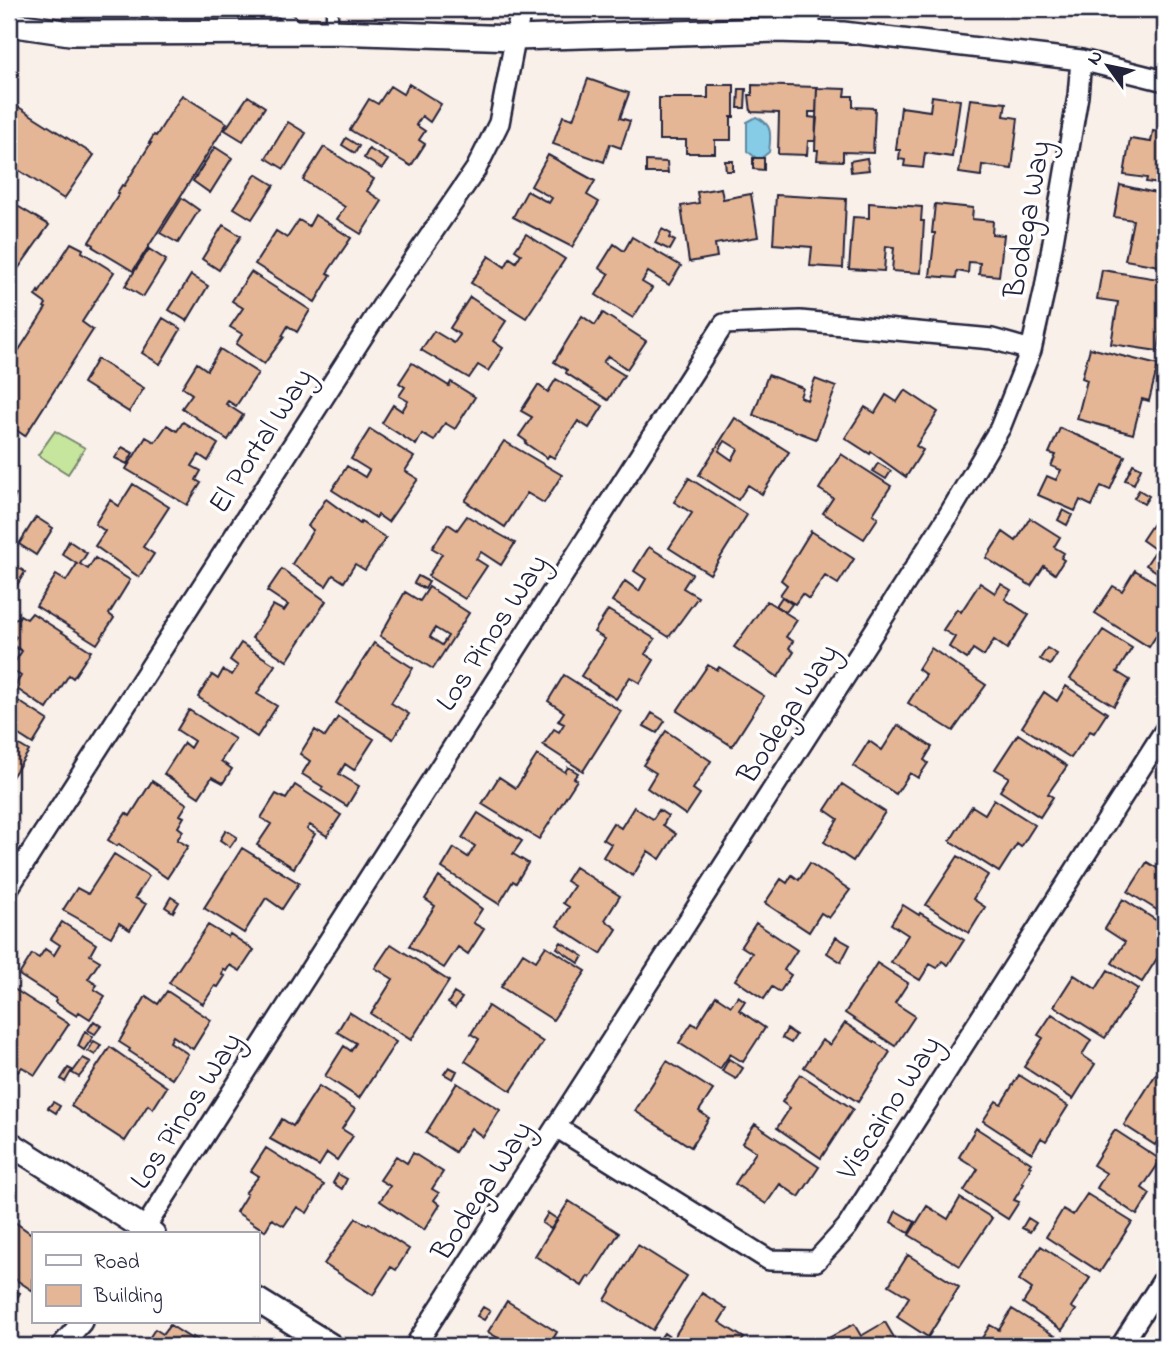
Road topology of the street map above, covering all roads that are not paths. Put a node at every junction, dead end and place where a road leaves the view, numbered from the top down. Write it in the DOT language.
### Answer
graph roads {
  1 [pos="279,9"];
  2 [pos="332,9"];
  3 [pos="521,9"];
  4 [pos="810,20"];
  5 [pos="9,24"];
  6 [pos="302,33"];
  7 [pos="332,33"];
  8 [pos="516,38"];
  9 [pos="1081,60"];
  10 [pos="1165,81"];
  11 [pos="1031,350"];
  12 [pos="1165,730"];
  13 [pos="9,887"];
  14 [pos="556,1128"];
  15 [pos="9,1143"];
  16 [pos="146,1232"];
  17 [pos="1165,1277"];
  18 [pos="259,1301"];
  19 [pos="80,1324"];
  20 [pos="61,1346"];
  21 [pos="331,1346"];
  22 [pos="415,1346"];
  23 [pos="1121,1346"];
  1 -- 6 [label="lane"];
  2 -- 7 [label="lane"];
  3 -- 8 [label="street, El Portal Way"];
  4 -- 8 [label="street"];
  4 -- 9 [label="street"];
  5 -- 6 [label="street"];
  6 -- 7 [label="street"];
  7 -- 8 [label="street"];
  8 -- 13 [label="street, El Portal Way"];
  9 -- 10 [label="street"];
  9 -- 11 [label="street, Bodega Way"];
  11 -- 14 [label="street, Bodega Way"];
  11 -- 16 [label="street, Los Pinos Way"];
  12 -- 14 [label="street, Viscaino Way"];
  14 -- 22 [label="street, Bodega Way"];
  15 -- 16 [label="street"];
  17 -- 23 [label="street"];
  18 -- 21 [label="street"];
  19 -- 20 [label="street"];
}
